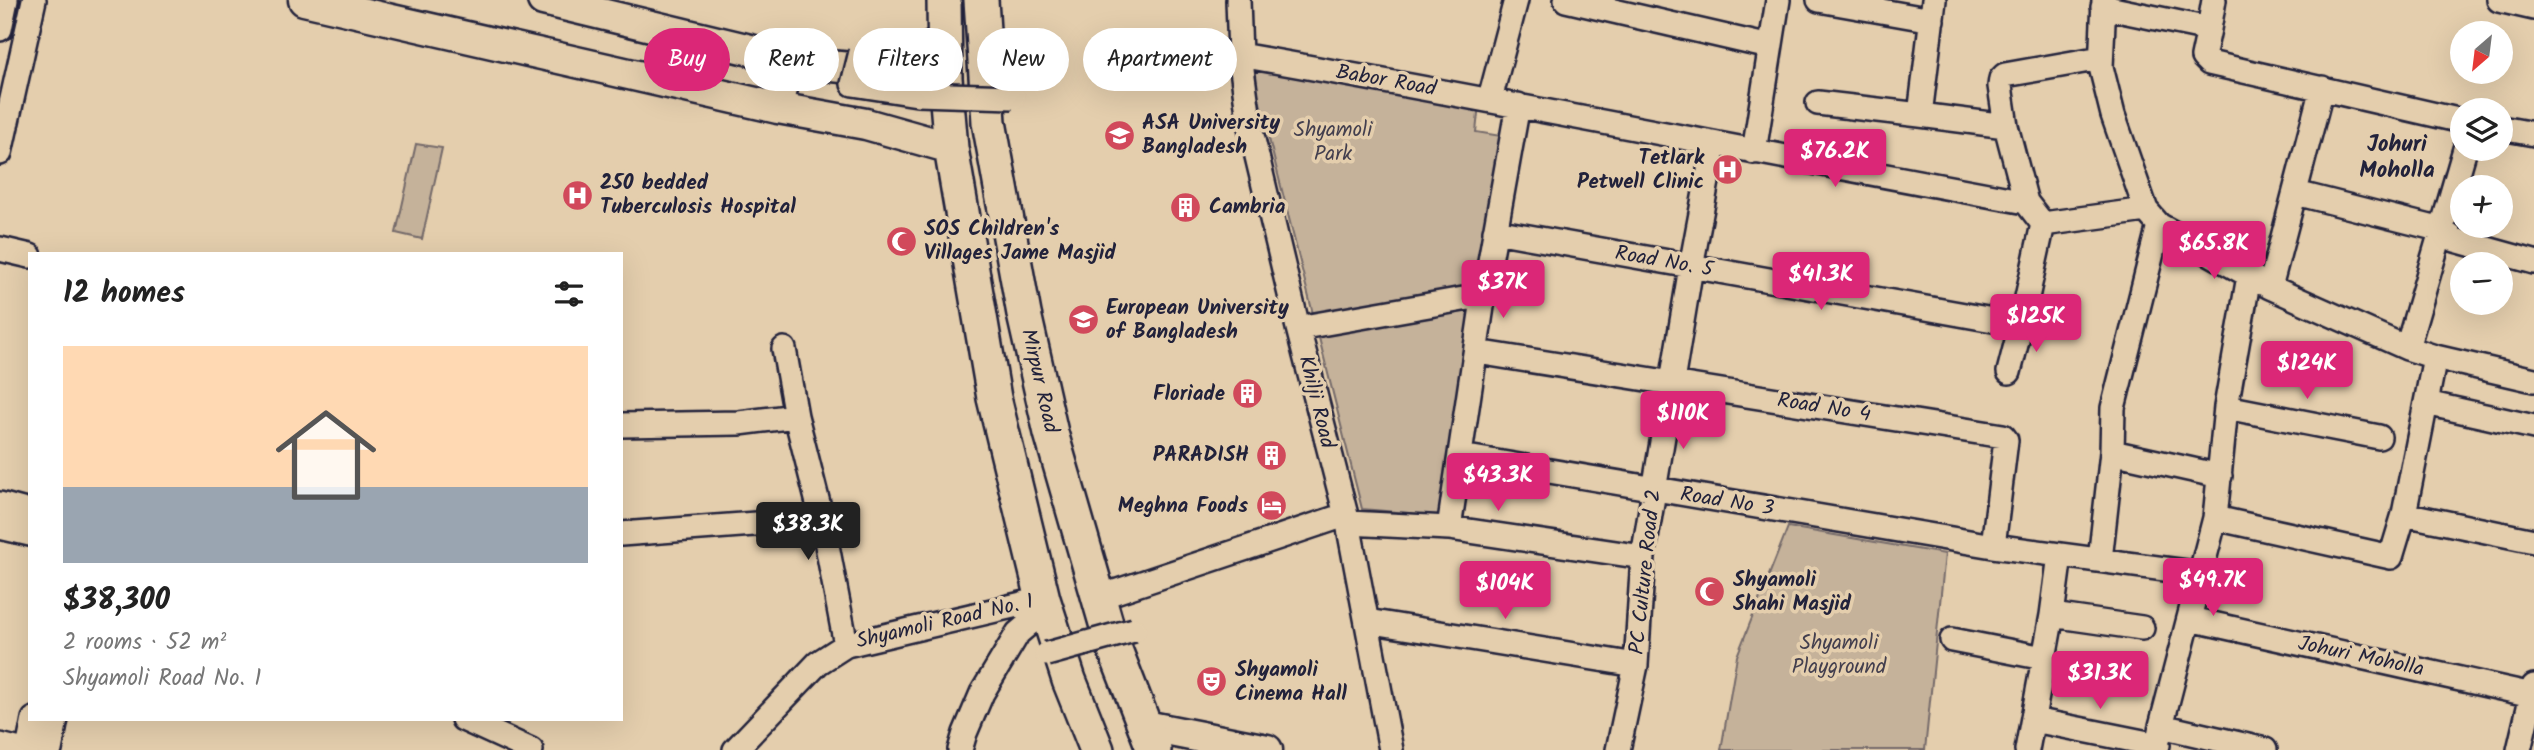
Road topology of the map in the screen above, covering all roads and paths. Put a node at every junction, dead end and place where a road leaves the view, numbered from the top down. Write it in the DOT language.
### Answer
graph roads {
  1 [pos="6,0"];
  2 [pos="34,0"];
  3 [pos="304,0"];
  4 [pos="543,0"];
  5 [pos="944,0"];
  6 [pos="981,0"];
  7 [pos="1238,0"];
  8 [pos="1516,0"];
  9 [pos="1566,0"];
  10 [pos="1778,0"];
  11 [pos="1819,0"];
  12 [pos="2214,0"];
  13 [pos="2499,0"];
  14 [pos="2103,3"];
  15 [pos="2534,8"];
  16 [pos="1933,10"];
  17 [pos="943,28"];
  18 [pos="0,29"];
  19 [pos="2208,29"];
  20 [pos="1770,47"];
  21 [pos="744,48"];
  22 [pos="1240,55"];
  23 [pos="2101,58"];
  24 [pos="2322,88"];
  25 [pos="781,91"];
  26 [pos="898,91"];
  27 [pos="947,91"];
  28 [pos="1013,97"];
  29 [pos="1490,99"];
  30 [pos="1818,103"];
  31 [pos="1518,105"];
  32 [pos="778,108"];
  33 [pos="1920,115"];
  34 [pos="2450,118"];
  35 [pos="2006,126"];
  36 [pos="2513,130"];
  37 [pos="2534,134"];
  38 [pos="1714,144"];
  39 [pos="951,148"];
  40 [pos="1754,152"];
  41 [pos="0,153"];
  42 [pos="2462,161"];
  43 [pos="2296,193"];
  44 [pos="2026,202"];
  45 [pos="2152,217"];
  46 [pos="2043,224"];
  47 [pos="2442,230"];
  48 [pos="1495,231"];
  49 [pos="0,249"];
  50 [pos="28,256"];
  51 [pos="2534,262"];
  52 [pos="1691,267"];
  53 [pos="2249,276"];
  54 [pos="2270,287"];
  55 [pos="1483,300"];
  56 [pos="2021,325"];
  57 [pos="1298,328"];
  58 [pos="2407,348"];
  59 [pos="784,349"];
  60 [pos="1477,352"];
  61 [pos="2435,357"];
  62 [pos="2009,372"];
  63 [pos="2534,380"];
  64 [pos="1673,384"];
  65 [pos="2426,403"];
  66 [pos="2226,407"];
  67 [pos="796,416"];
  68 [pos="623,425"];
  69 [pos="2534,427"];
  70 [pos="2379,437"];
  71 [pos="2112,452"];
  72 [pos="1461,456"];
  73 [pos="2220,477"];
  74 [pos="1654,490"];
  75 [pos="0,505"];
  76 [pos="28,512"];
  77 [pos="2404,514"];
  78 [pos="2215,518"];
  79 [pos="822,519"];
  80 [pos="1346,519"];
  81 [pos="0,527"];
  82 [pos="1449,528"];
  83 [pos="28,534"];
  84 [pos="623,534"];
  85 [pos="2534,541"];
  86 [pos="1993,546"];
  87 [pos="2060,555"];
  88 [pos="1643,556"];
  89 [pos="2100,560"];
  90 [pos="2202,574"];
  91 [pos="1097,598"];
  92 [pos="1046,607"];
  93 [pos="2052,615"];
  94 [pos="2190,620"];
  95 [pos="1367,621"];
  96 [pos="2142,628"];
  97 [pos="1122,633"];
  98 [pos="1952,640"];
  99 [pos="846,645"];
  100 [pos="1047,654"];
  101 [pos="2045,658"];
  102 [pos="1636,665"];
  103 [pos="2533,690"];
  104 [pos="2034,720"];
  105 [pos="34,721"];
  106 [pos="56,721"];
  107 [pos="467,721"];
  108 [pos="2158,740"];
  109 [pos="1154,743"];
  110 [pos="0,745"];
  111 [pos="20,750"];
  112 [pos="28,750"];
  113 [pos="50,750"];
  114 [pos="531,750"];
  115 [pos="735,750"];
  116 [pos="960,750"];
  117 [pos="1097,750"];
  118 [pos="1267,750"];
  119 [pos="1391,750"];
  120 [pos="1618,750"];
  121 [pos="2027,750"];
  122 [pos="2265,750"];
  123 [pos="2519,750"];
  1 -- 18 [label="street"];
  2 -- 41 [label="street"];
  3 -- 32 [label="main road"];
  4 -- 21 [label="main road"];
  5 -- 17 [label="highway, Mirpur Road"];
  6 -- 91 [label="highway, Mirpur Road"];
  7 -- 22 [label="street, Khilji Road"];
  8 -- 29 [label="street"];
  9 -- 20 [label="street"];
  10 -- 20 [label="street"];
  11 -- 16 [label="street"];
  12 -- 19 [label="street"];
  13 -- 15 [label="street"];
  14 -- 19 [label="street"];
  14 -- 23 [label="street"];
  16 -- 33 [label="street"];
  19 -- 24 [label="street"];
  20 -- 40 [label="street"];
  22 -- 29 [label="street, Babor Road"];
  22 -- 57 [label="street, Khilji Road"];
  23 -- 35 [label="street"];
  23 -- 45 [label="street"];
  24 -- 34 [label="street"];
  24 -- 43 [label="street"];
  25 -- 32 [label="main road"];
  26 -- 28 [label="street, bridge"];
  27 -- 39 [label="highway, Mirpur Road"];
  29 -- 31 [label="street, Babor Road"];
  30 -- 33 [label="street"];
  31 -- 38 [label="street, Babor Road"];
  31 -- 48 [label="street"];
  32 -- 39 [label="main road"];
  33 -- 35 [label="street"];
  35 -- 44 [label="street"];
  36 -- 37 [label="street"];
  38 -- 40 [label="street, Babor Road"];
  38 -- 52 [label="street, PC Culture Road 2"];
  39 -- 92 [label="highway, Mirpur Road"];
  40 -- 44 [label="street, Babor Road"];
  42 -- 47 [label="street"];
  43 -- 47 [label="street"];
  43 -- 54 [label="street"];
  44 -- 46 [label="street"];
  45 -- 46 [label="street"];
  45 -- 53 [label="street"];
  45 -- 71 [label="street"];
  46 -- 56 [label="street"];
  47 -- 51 [label="street"];
  47 -- 58 [label="street"];
  48 -- 52 [label="street, Road No. 5"];
  48 -- 55 [label="street"];
  49 -- 50 [label="street"];
  52 -- 56 [label="street, Road No. 5"];
  52 -- 64 [label="street, PC Culture Road 2"];
  53 -- 54 [label="street"];
  53 -- 66 [label="street"];
  54 -- 58 [label="street"];
  55 -- 57 [label="street"];
  55 -- 60 [label="street"];
  56 -- 62 [label="street"];
  57 -- 80 [label="street, Khilji Road"];
  58 -- 61 [label="street"];
  59 -- 67 [label="street, Shyamoli Road No. 1"];
  60 -- 64 [label="street, Road No 4"];
  60 -- 72 [label="street"];
  61 -- 63 [label="street"];
  61 -- 65 [label="street"];
  64 -- 74 [label="street, PC Culture Road 2"];
  64 -- 86 [label="street, Road No 4"];
  65 -- 69 [label="street"];
  65 -- 77 [label="street"];
  66 -- 70 [label="street"];
  66 -- 73 [label="street"];
  67 -- 68 [label="street"];
  67 -- 79 [label="street, Shyamoli Road No. 1"];
  71 -- 73 [label="street"];
  71 -- 89 [label="street"];
  72 -- 74 [label="street, Road No 3"];
  72 -- 82 [label="street"];
  73 -- 78 [label="street"];
  74 -- 86 [label="street, Road No 3"];
  74 -- 88 [label="street, PC Culture Road 2"];
  75 -- 76 [label="street"];
  77 -- 78 [label="street"];
  77 -- 85 [label="street"];
  78 -- 90 [label="street"];
  79 -- 84 [label="street"];
  79 -- 99 [label="street, Shyamoli Road No. 1"];
  80 -- 82 [label="street"];
  80 -- 91 [label="street"];
  80 -- 95 [label="street, Khilji Road"];
  81 -- 83 [label="street"];
  82 -- 88 [label="street"];
  86 -- 87 [label="street, Road No 3"];
  87 -- 89 [label="street, Road No 3"];
  87 -- 93 [label="street"];
  88 -- 102 [label="street, PC Culture Road 2"];
  89 -- 90 [label="street, Road No 3"];
  90 -- 94 [label="street"];
  91 -- 97 [label="highway, Mirpur Road"];
  92 -- 99 [label="street, Shyamoli Road No. 1"];
  92 -- 116 [label="street"];
  92 -- 117 [label="highway, Mirpur Road"];
  93 -- 96 [label="street"];
  93 -- 101 [label="street"];
  94 -- 103 [label="street, Johuri Moholla"];
  94 -- 108 [label="street"];
  95 -- 102 [label="street"];
  95 -- 119 [label="street, Khilji Road"];
  97 -- 100 [label="street, bridge"];
  97 -- 109 [label="highway, Mirpur Road"];
  98 -- 101 [label="street"];
  99 -- 115 [label="street, Shyamoli Road No. 1"];
  101 -- 104 [label="street"];
  102 -- 120 [label="street, PC Culture Road 2"];
  103 -- 123 [label="street, Johuri Moholla"];
  104 -- 108 [label="street"];
  104 -- 121 [label="street"];
  105 -- 112 [label="street"];
  106 -- 113 [label="street"];
  107 -- 114 [label="street"];
  108 -- 122 [label="street"];
  109 -- 118 [label="main road"];
  110 -- 111 [label="street"];
}
